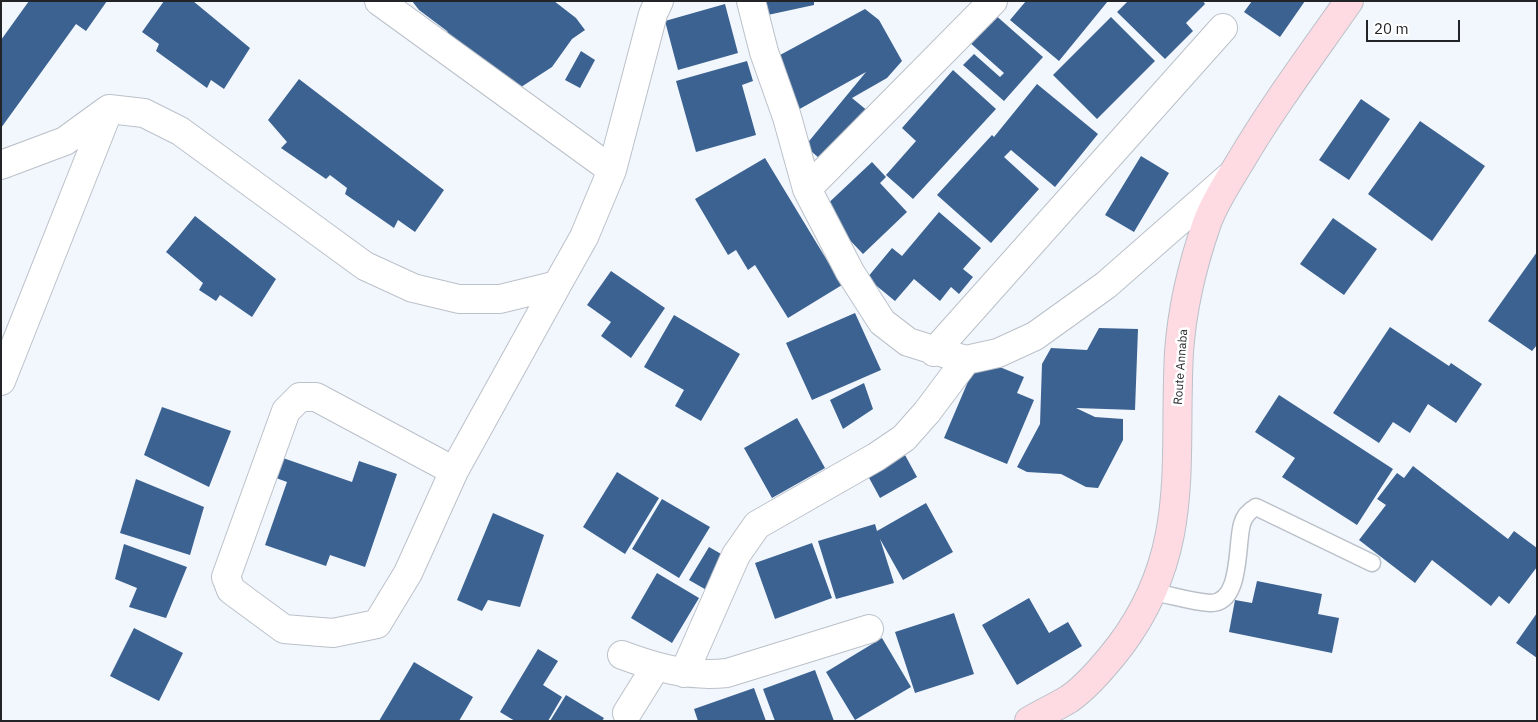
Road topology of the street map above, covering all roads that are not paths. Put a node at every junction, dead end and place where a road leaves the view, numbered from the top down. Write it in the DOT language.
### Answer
graph roads {
  1 [pos="379,1"];
  2 [pos="659,1"];
  3 [pos="750,1"];
  4 [pos="993,1"];
  5 [pos="1349,1"];
  6 [pos="1224,28"];
  7 [pos="109,109"];
  8 [pos="1,165"];
  9 [pos="612,170"];
  10 [pos="1233,174"];
  11 [pos="807,189"];
  12 [pos="557,285"];
  13 [pos="934,352"];
  14 [pos="966,360"];
  15 [pos="1,381"];
  16 [pos="454,471"];
  17 [pos="1372,563"];
  18 [pos="1153,592"];
  19 [pos="869,629"];
  20 [pos="622,655"];
  21 [pos="655,668"];
  22 [pos="684,673"];
  23 [pos="627,713"];
  24 [pos="1029,721"];
  1 -- 9 [label="street"];
  2 -- 9 [label="street"];
  3 -- 11 [label="street"];
  4 -- 11 [label="street"];
  5 -- 10 [label="main road, Route Annaba"];
  6 -- 13 [label="street"];
  7 -- 8 [label="street"];
  7 -- 12 [label="street"];
  7 -- 15 [label="street"];
  9 -- 12 [label="street"];
  10 -- 14 [label="street"];
  10 -- 18 [label="main road, Route Annaba"];
  11 -- 13 [label="street"];
  12 -- 16 [label="street"];
  13 -- 14 [label="street"];
  14 -- 22 [label="street"];
  16 -- 16 [label="street"];
  17 -- 18 [label="lane"];
  18 -- 24 [label="main road, Route Annaba"];
  19 -- 22 [label="street"];
  20 -- 21 [label="street"];
  21 -- 22 [label="street"];
  21 -- 23 [label="street"];
}
